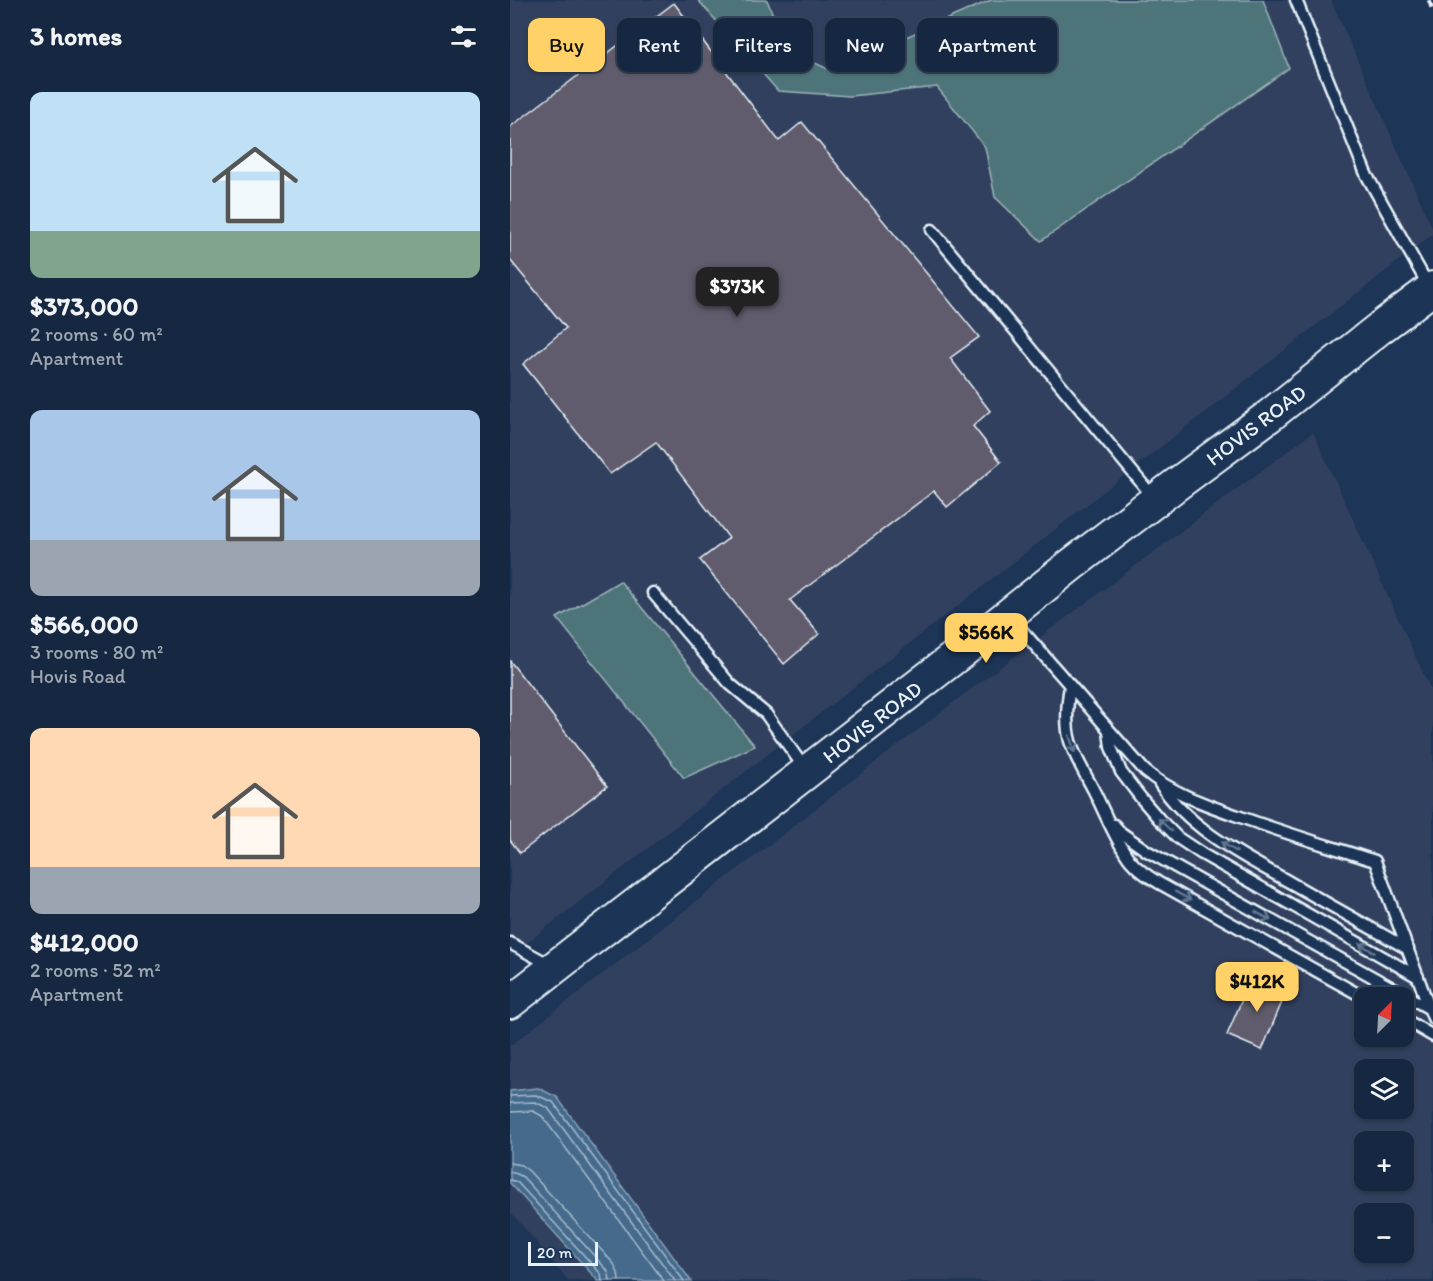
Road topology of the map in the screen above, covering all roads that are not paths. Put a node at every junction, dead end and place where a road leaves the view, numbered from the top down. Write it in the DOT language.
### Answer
graph roads {
  1 [pos="1296,0"];
  2 [pos="932,230"];
  3 [pos="1432,289"];
  4 [pos="1156,500"];
  5 [pos="652,593"];
  6 [pos="1009,615"];
  7 [pos="1070,686"];
  8 [pos="1109,730"];
  9 [pos="807,772"];
  10 [pos="1158,782"];
  11 [pos="1107,818"];
  12 [pos="510,944"];
  13 [pos="1408,949"];
  14 [pos="555,968"];
  15 [pos="1418,977"];
  16 [pos="1354,992"];
  17 [pos="510,1002"];
  18 [pos="1431,1014"];
  19 [pos="1414,1025"];
  20 [pos="1433,1036"];
  1 -- 3 [label="lane"];
  2 -- 4 [label="lane"];
  3 -- 4 [label="street, HOVIS ROAD"];
  4 -- 6 [label="street, HOVIS ROAD"];
  5 -- 9 [label="lane"];
  6 -- 7 [label="lane"];
  6 -- 9 [label="street, HOVIS ROAD"];
  7 -- 8 [label="lane"];
  7 -- 11 [label="lane, one-way"];
  8 -- 10 [label="lane"];
  15 -- 8 [label="lane, one-way"];
  9 -- 14 [label="street, HOVIS ROAD"];
  13 -- 10 [label="lane, one-way"];
  10 -- 13 [label="lane"];
  11 -- 16 [label="lane, one-way"];
  11 -- 18 [label="lane, one-way"];
  12 -- 14 [label="lane"];
  13 -- 15 [label="lane"];
  14 -- 17 [label="street, HOVIS ROAD"];
  15 -- 18 [label="lane"];
  19 -- 20 [label="lane"];
}
